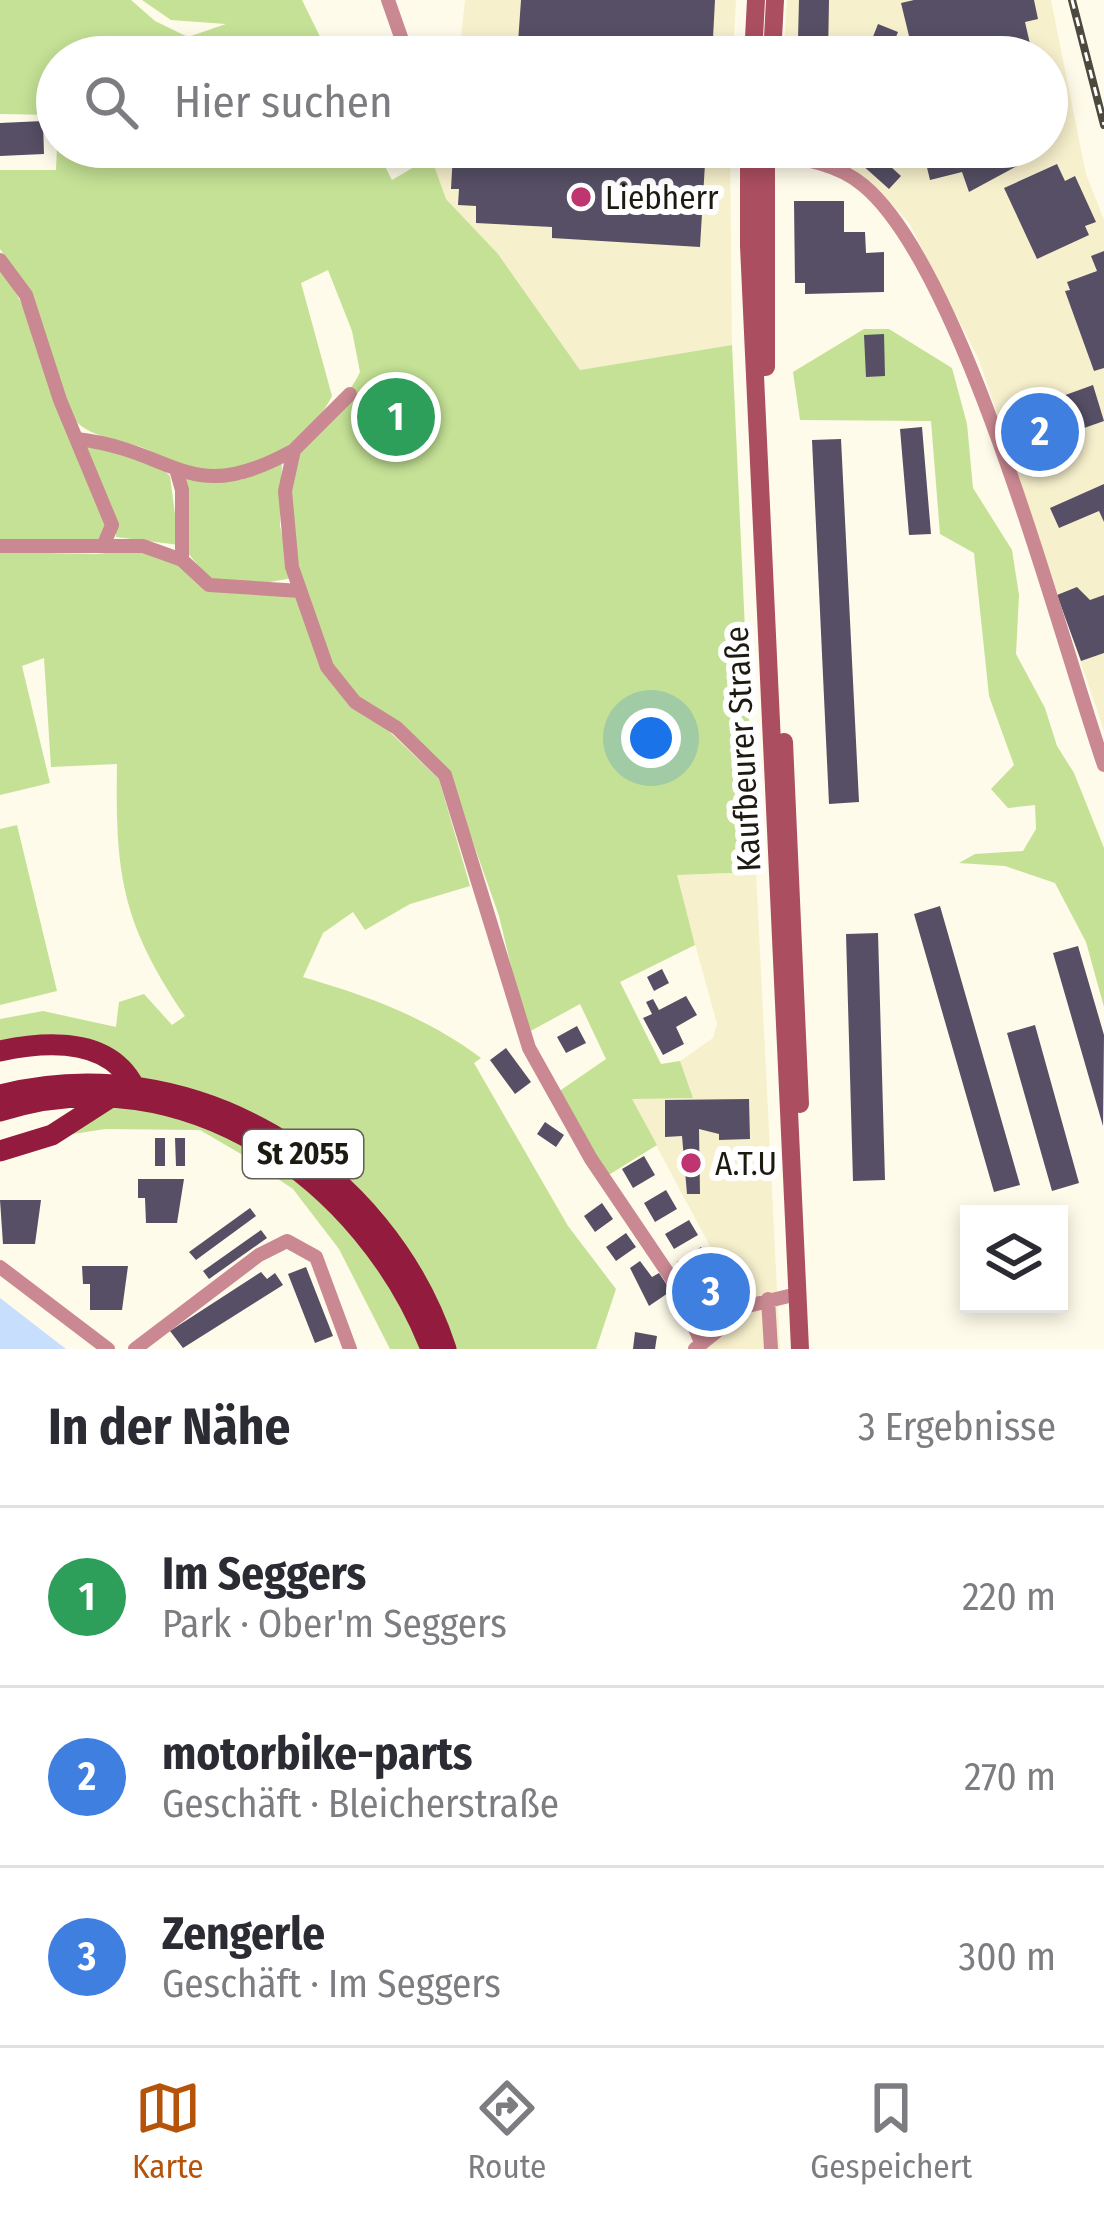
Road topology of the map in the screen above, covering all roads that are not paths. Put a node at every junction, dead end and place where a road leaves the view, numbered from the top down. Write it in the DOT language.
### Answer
graph roads {
  1 [pos="388,0"];
  2 [pos="757,0"];
  3 [pos="775,0"];
  4 [pos="401,36"];
  5 [pos="755,36"];
  6 [pos="773,36"];
  7 [pos="758,168"];
  8 [pos="758,168"];
  9 [pos="830,168"];
  10 [pos="0,260"];
  11 [pos="350,394"];
  12 [pos="76,439"];
  13 [pos="294,451"];
  14 [pos="176,469"];
  15 [pos="0,546"];
  16 [pos="103,546"];
  17 [pos="182,560"];
  18 [pos="299,591"];
  19 [pos="1104,765"];
  20 [pos="67,1045"];
  21 [pos="0,1051"];
  22 [pos="72,1084"];
  23 [pos="134,1086"];
  24 [pos="0,1095"];
  25 [pos="108,1099"];
  26 [pos="48,1101"];
  27 [pos="0,1112"];
  28 [pos="52,1135"];
  29 [pos="0,1151"];
  30 [pos="0,1267"];
  31 [pos="796,1294"];
  32 [pos="768,1299"];
  33 [pos="698,1345"];
  34 [pos="108,1349"];
  35 [pos="135,1349"];
  36 [pos="350,1349"];
  37 [pos="431,1349"];
  38 [pos="446,1349"];
  39 [pos="771,1349"];
  40 [pos="800,1349"];
  41 [pos="811,1349"];
  1 -- 4 [label="street"];
  2 -- 5 [label="main road"];
  3 -- 6 [label="main road"];
  7 -- 31 [label="main road, Kaufbeurer Straße"];
  8 -- 41 [label="main road, Kaufbeurer Straße"];
  9 -- 19 [label="street"];
  10 -- 12 [label="street"];
  11 -- 13 [label="street"];
  12 -- 14 [label="street"];
  12 -- 16 [label="street"];
  13 -- 14 [label="street"];
  13 -- 18 [label="street"];
  14 -- 17 [label="street"];
  15 -- 16 [label="street"];
  16 -- 17 [label="street"];
  17 -- 18 [label="street"];
  18 -- 33 [label="street"];
  20 -- 21 [label="main road"];
  20 -- 22 [label="main road"];
  20 -- 23 [label="main road"];
  22 -- 23 [label="main road, St 2055"];
  22 -- 24 [label="main road, St 2055"];
  23 -- 38 [label="main road, St 2055"];
  25 -- 26 [label="main road, St 2055"];
  25 -- 28 [label="main road"];
  25 -- 37 [label="main road, St 2055"];
  26 -- 27 [label="main road, St 2055"];
  26 -- 28 [label="main road"];
  28 -- 29 [label="main road"];
  30 -- 34 [label="street"];
  31 -- 32 [label="street"];
  31 -- 40 [label="main road, Kaufbeurer Straße"];
  32 -- 33 [label="street"];
  32 -- 39 [label="street"];
  35 -- 36 [label="street"];
}
